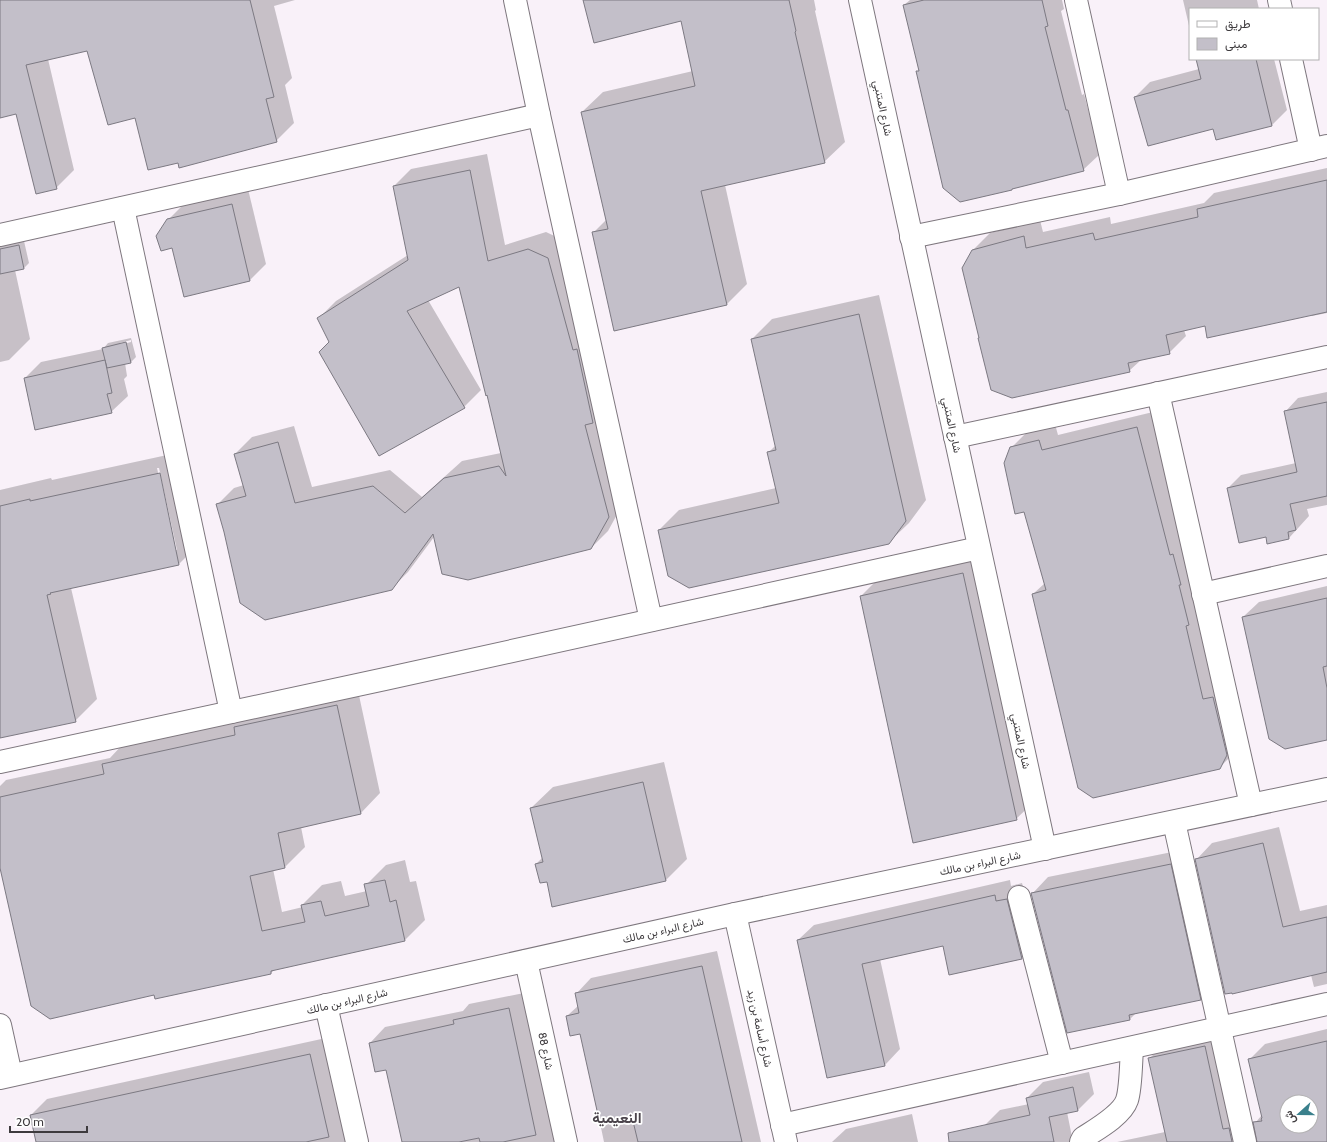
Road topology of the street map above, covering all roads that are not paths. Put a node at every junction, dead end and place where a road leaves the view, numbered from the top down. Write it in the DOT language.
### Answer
graph roads {
  1 [pos="515,0"];
  2 [pos="860,0"];
  3 [pos="1076,0"];
  4 [pos="1291,60"];
  5 [pos="539,115"];
  6 [pos="1319,148"];
  7 [pos="1118,194"];
  8 [pos="123,208"];
  9 [pos="0,235"];
  10 [pos="912,237"];
  11 [pos="1327,357"];
  12 [pos="1158,392"];
  13 [pos="955,437"];
  14 [pos="979,548"];
  15 [pos="1327,566"];
  16 [pos="1203,594"];
  17 [pos="651,620"];
  18 [pos="232,712"];
  19 [pos="0,762"];
  20 [pos="1327,788"];
  21 [pos="1251,805"];
  22 [pos="1174,822"];
  23 [pos="1045,849"];
  24 [pos="1019,897"];
  25 [pos="735,914"];
  26 [pos="526,961"];
  27 [pos="1327,1004"];
  28 [pos="326,1005"];
  29 [pos="0,1025"];
  30 [pos="1220,1028"];
  31 [pos="1132,1048"];
  32 [pos="1062,1063"];
  33 [pos="6,1077"];
  34 [pos="784,1134"];
  35 [pos="357,1142"];
  36 [pos="566,1142"];
  37 [pos="1081,1142"];
  38 [pos="1246,1142"];
  1 -- 5 [label="street"];
  2 -- 10 [label="street, شارع المتنبي"];
  3 -- 7 [label="street"];
  4 -- 6 [label="street"];
  5 -- 8 [label="street"];
  5 -- 17 [label="street"];
  6 -- 7 [label="street"];
  7 -- 10 [label="street"];
  8 -- 9 [label="street"];
  8 -- 18 [label="street"];
  10 -- 13 [label="street, شارع المتنبي"];
  11 -- 12 [label="street"];
  12 -- 13 [label="street"];
  12 -- 16 [label="street"];
  13 -- 14 [label="street, شارع المتنبي"];
  14 -- 17 [label="street"];
  14 -- 23 [label="street, شارع المتنبي"];
  15 -- 16 [label="street"];
  16 -- 21 [label="street"];
  17 -- 18 [label="street"];
  18 -- 19 [label="street"];
  20 -- 21 [label="street, شارع البراء بن مالك"];
  21 -- 22 [label="street, شارع البراء بن مالك"];
  22 -- 23 [label="street, شارع البراء بن مالك"];
  22 -- 30 [label="street"];
  23 -- 25 [label="street, شارع البراء بن مالك"];
  24 -- 32 [label="street"];
  25 -- 26 [label="street, شارع البراء بن مالك"];
  25 -- 34 [label="street, شارع أسامة بن زيد"];
  26 -- 28 [label="street, شارع البراء بن مالك"];
  26 -- 36 [label="street, شارع 88"];
  27 -- 30 [label="street"];
  28 -- 33 [label="street, شارع البراء بن مالك"];
  28 -- 35 [label="street"];
  29 -- 33 [label="street"];
  30 -- 31 [label="street"];
  30 -- 38 [label="street"];
  31 -- 32 [label="street"];
  31 -- 37 [label="street"];
  32 -- 34 [label="street"];
}
